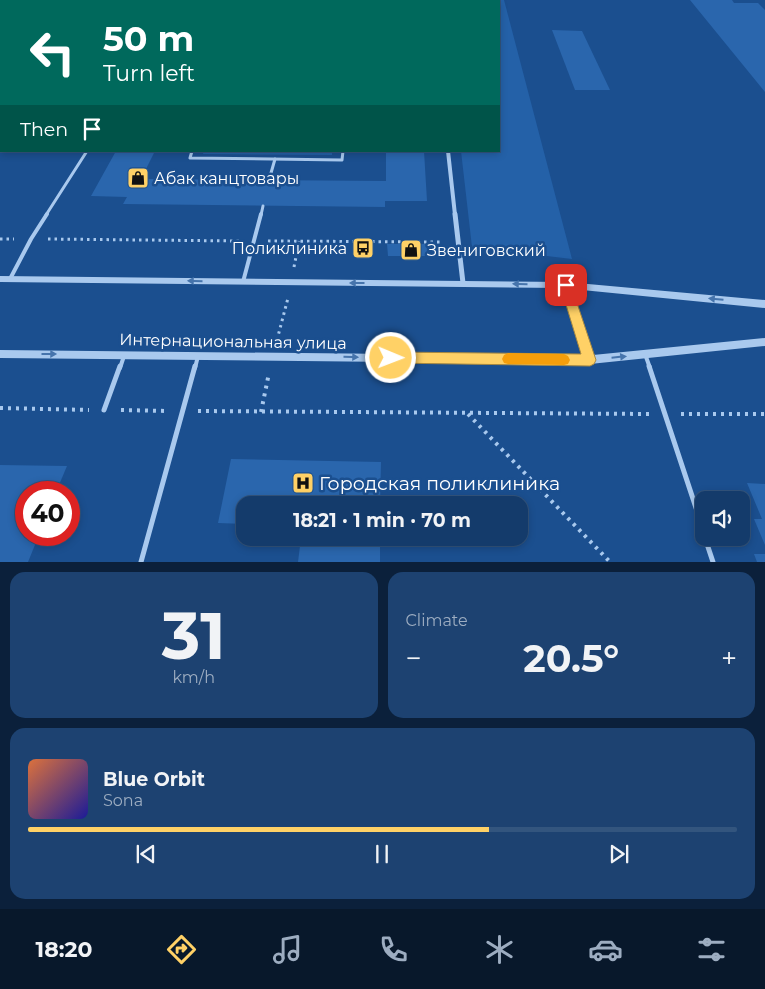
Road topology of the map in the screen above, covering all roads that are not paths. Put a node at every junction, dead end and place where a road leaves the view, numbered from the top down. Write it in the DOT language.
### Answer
graph roads {
  1 [pos="86,152"];
  2 [pos="192,152"];
  3 [pos="343,152"];
  4 [pos="448,152"];
  5 [pos="275,159"];
  6 [pos="269,180"];
  7 [pos="262,206"];
  8 [pos="5,279"];
  9 [pos="243,282"];
  10 [pos="463,283"];
  11 [pos="566,285"];
  12 [pos="765,304"];
  13 [pos="765,342"];
  14 [pos="0,354"];
  15 [pos="645,354"];
  16 [pos="124,355"];
  17 [pos="198,356"];
  18 [pos="590,360"];
  19 [pos="104,410"];
  20 [pos="695,504"];
  21 [pos="708,546"];
  22 [pos="141,562"];
  23 [pos="713,562"];
  1 -- 8 [label="lane"];
  2 -- 5 [label="lane"];
  3 -- 5 [label="lane"];
  4 -- 10 [label="street"];
  5 -- 6 [label="lane"];
  7 -- 9 [label="lane"];
  9 -- 8 [label="street, one-way"];
  10 -- 9 [label="street, one-way"];
  11 -- 10 [label="street, one-way"];
  12 -- 11 [label="street, one-way"];
  11 -- 18 [label="street"];
  13 -- 15 [label="street, Интернациональная улица"];
  14 -- 16 [label="street, Интернациональная улица, one-way"];
  18 -- 15 [label="street, Интернациональная улица, one-way"];
  15 -- 20 [label="lane"];
  16 -- 17 [label="street, Интернациональная улица"];
  16 -- 19 [label="lane"];
  17 -- 18 [label="street, Интернациональная улица, one-way"];
  17 -- 22 [label="lane"];
  21 -- 23 [label="lane"];
}
